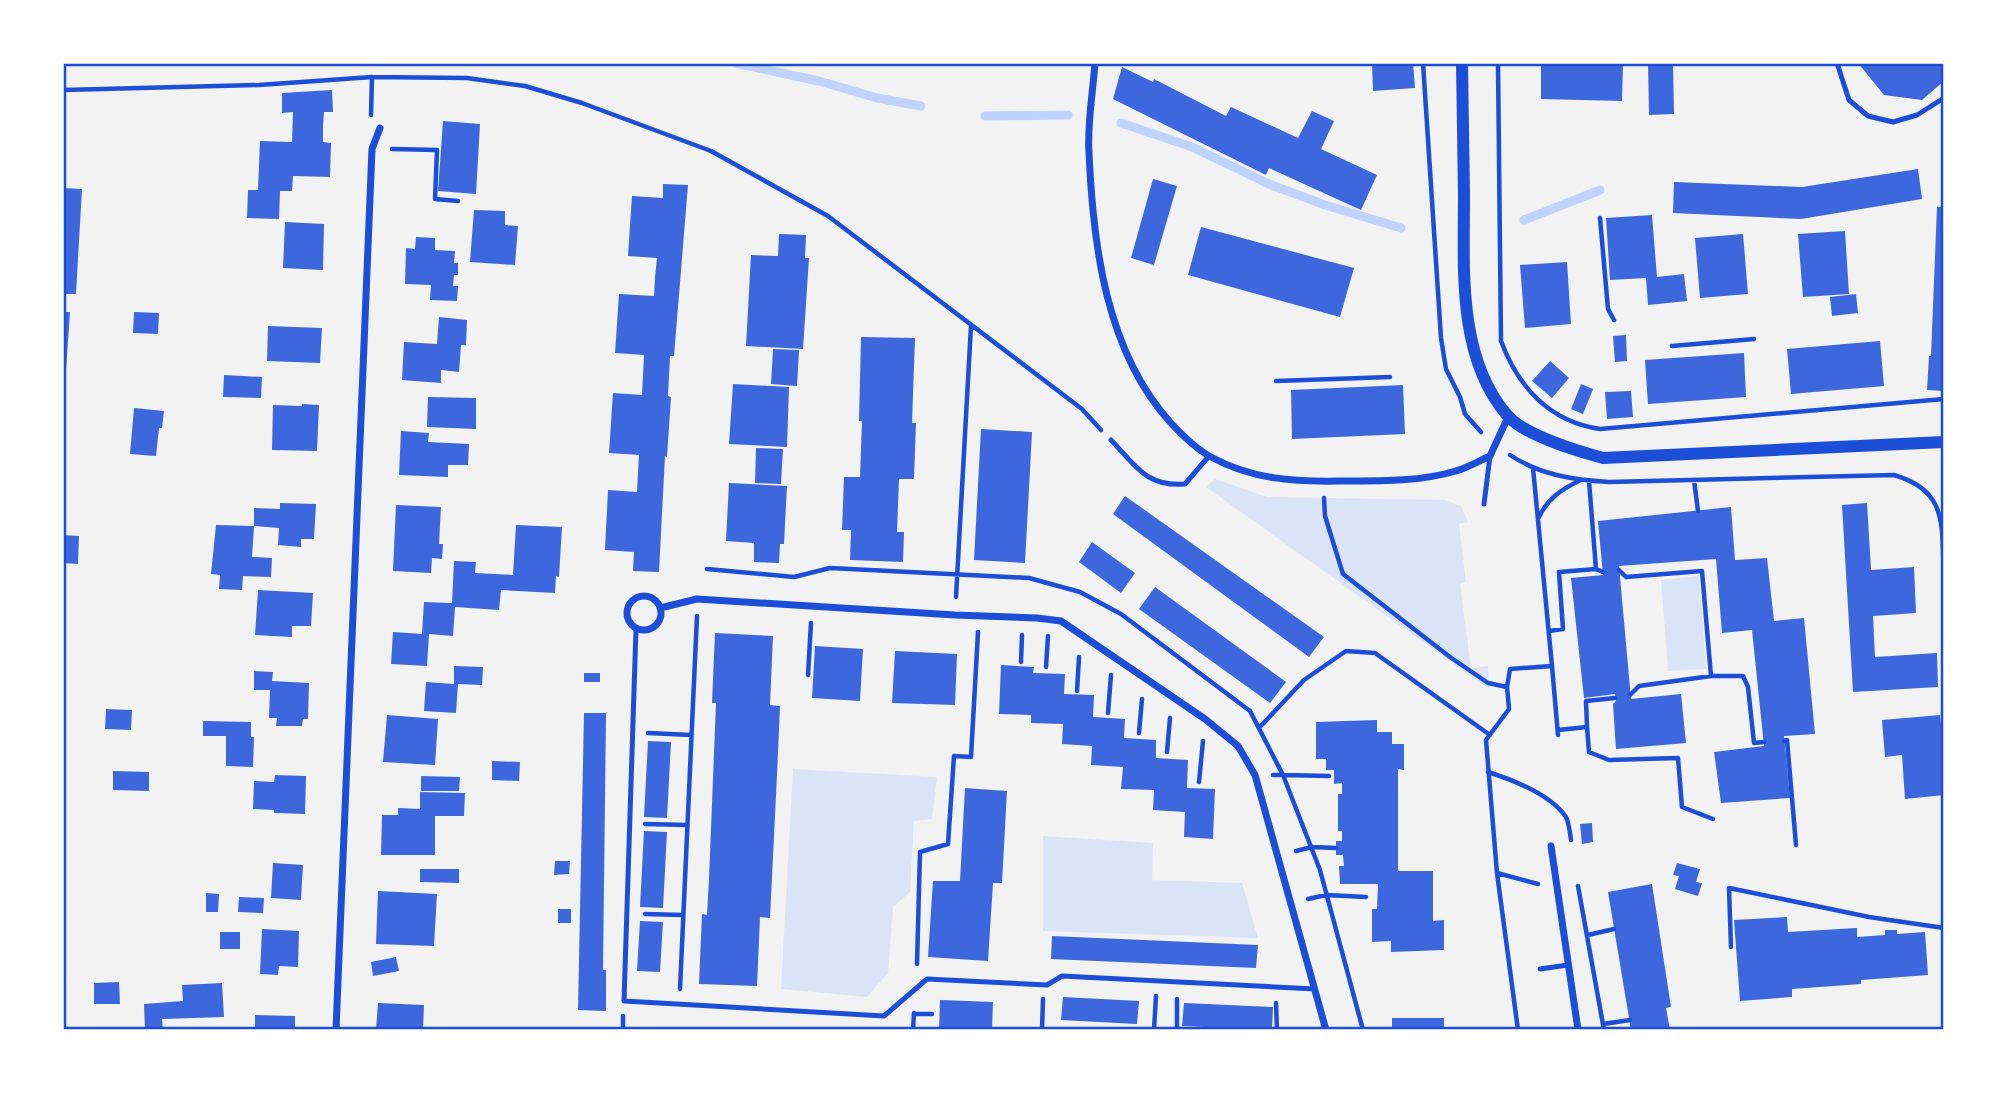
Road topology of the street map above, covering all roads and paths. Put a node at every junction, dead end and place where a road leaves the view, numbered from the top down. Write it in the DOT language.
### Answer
graph roads {
  1 [pos="1095,63"];
  2 [pos="1423,63"];
  3 [pos="1462,63"];
  4 [pos="1498,63"];
  5 [pos="1837,63"];
  6 [pos="372,77"];
  7 [pos="63,90"];
  8 [pos="1944,98"];
  9 [pos="380,128"];
  10 [pos="372,149"];
  11 [pos="458,201"];
  12 [pos="1600,218"];
  13 [pos="1614,320"];
  14 [pos="971,326"];
  15 [pos="1754,340"];
  16 [pos="1672,346"];
  17 [pos="1390,377"];
  18 [pos="1276,380"];
  19 [pos="1944,399"];
  20 [pos="1508,417"];
  21 [pos="1111,440"];
  22 [pos="1944,442"];
  23 [pos="1494,444"];
  24 [pos="1690,455"];
  25 [pos="1209,456"];
  26 [pos="1490,456"];
  27 [pos="1533,468"];
  28 [pos="1581,480"];
  29 [pos="1694,480"];
  30 [pos="1323,481"];
  31 [pos="1589,481"];
  32 [pos="1484,504"];
  33 [pos="1698,511"];
  34 [pos="1539,518"];
  35 [pos="707,569"];
  36 [pos="1596,569"];
  37 [pos="1619,570"];
  38 [pos="1603,572"];
  39 [pos="957,574"];
  40 [pos="1944,575"];
  41 [pos="697,599"];
  42 [pos="812,605"];
  43 [pos="660,608"];
  44 [pos="955,615"];
  45 [pos="979,615"];
  46 [pos="1023,618"];
  47 [pos="1049,620"];
  48 [pos="636,629"];
  49 [pos="1549,631"];
  50 [pos="1080,634"];
  51 [pos="1112,656"];
  52 [pos="1021,662"];
  53 [pos="1552,666"];
  54 [pos="1046,667"];
  55 [pos="808,675"];
  56 [pos="1711,676"];
  57 [pos="1144,677"];
  58 [pos="1507,687"];
  59 [pos="1077,691"];
  60 [pos="1630,695"];
  61 [pos="1172,696"];
  62 [pos="1615,698"];
  63 [pos="1108,713"];
  64 [pos="1205,719"];
  65 [pos="1587,727"];
  66 [pos="1259,728"];
  67 [pos="633,732"];
  68 [pos="1139,733"];
  69 [pos="691,735"];
  70 [pos="1490,735"];
  71 [pos="1784,741"];
  72 [pos="1764,742"];
  73 [pos="1167,752"];
  74 [pos="1488,772"];
  75 [pos="1255,775"];
  76 [pos="1283,775"];
  77 [pos="1329,776"];
  78 [pos="1199,782"];
  79 [pos="1713,819"];
  80 [pos="630,823"];
  81 [pos="687,825"];
  82 [pos="1796,845"];
  83 [pos="1550,846"];
  84 [pos="1311,848"];
  85 [pos="1336,848"];
  86 [pos="1572,848"];
  87 [pos="1277,855"];
  88 [pos="1497,873"];
  89 [pos="1576,873"];
  90 [pos="1557,889"];
  91 [pos="1326,895"];
  92 [pos="1366,897"];
  93 [pos="1289,902"];
  94 [pos="626,914"];
  95 [pos="683,915"];
  96 [pos="1944,928"];
  97 [pos="1614,929"];
  98 [pos="1587,935"];
  99 [pos="1731,947"];
  100 [pos="1568,965"];
  101 [pos="1540,969"];
  102 [pos="1157,981"];
  103 [pos="1178,983"];
  104 [pos="1045,985"];
  105 [pos="916,986"];
  106 [pos="1275,988"];
  107 [pos="1315,989"];
  108 [pos="679,1003"];
  109 [pos="914,1014"];
  110 [pos="932,1014"];
  111 [pos="1630,1020"];
  112 [pos="1604,1027"];
  113 [pos="336,1030"];
  114 [pos="1042,1030"];
  115 [pos="1154,1030"];
  116 [pos="1177,1030"];
  117 [pos="1277,1030"];
  118 [pos="1326,1030"];
  119 [pos="1363,1030"];
  120 [pos="1518,1030"];
  121 [pos="1578,1030"];
  1 -- 25 [label="street"];
  2 -- 23 [label="path"];
  3 -- 20 [label="street"];
  4 -- 19 [label="path"];
  5 -- 8 [label="lane"];
  6 -- 7 [label="path"];
  6 -- 9 [label="path"];
  6 -- 14 [label="path"];
  9 -- 10 [label="street"];
  10 -- 11 [label="path"];
  10 -- 113 [label="street"];
  12 -- 13 [label="path"];
  14 -- 21 [label="path"];
  14 -- 39 [label="path"];
  15 -- 16 [label="path"];
  17 -- 18 [label="path"];
  20 -- 23 [label="street"];
  20 -- 24 [label="street"];
  21 -- 25 [label="lane"];
  22 -- 24 [label="street"];
  23 -- 26 [label="street"];
  23 -- 27 [label="path"];
  24 -- 29 [label="path"];
  25 -- 30 [label="street"];
  26 -- 30 [label="street"];
  26 -- 32 [label="lane"];
  27 -- 28 [label="path"];
  27 -- 34 [label="path"];
  28 -- 31 [label="path"];
  28 -- 34 [label="path"];
  29 -- 31 [label="path"];
  29 -- 33 [label="path"];
  29 -- 40 [label="path"];
  30 -- 58 [label="path"];
  31 -- 36 [label="path"];
  34 -- 49 [label="path"];
  35 -- 39 [label="path"];
  36 -- 38 [label="path"];
  36 -- 49 [label="path"];
  37 -- 56 [label="path"];
  39 -- 44 [label="path"];
  39 -- 66 [label="path"];
  41 -- 42 [label="street"];
  41 -- 43 [label="street"];
  41 -- 69 [label="path"];
  42 -- 44 [label="street"];
  42 -- 55 [label="path"];
  43 -- 48 [label="street"];
  43 -- 48 [label="street"];
  44 -- 45 [label="street"];
  45 -- 46 [label="street"];
  45 -- 105 [label="path"];
  46 -- 47 [label="street"];
  46 -- 52 [label="path"];
  47 -- 50 [label="street"];
  47 -- 54 [label="path"];
  48 -- 67 [label="lane"];
  49 -- 53 [label="path"];
  50 -- 51 [label="street"];
  50 -- 59 [label="path"];
  51 -- 57 [label="street"];
  51 -- 63 [label="path"];
  53 -- 58 [label="path"];
  53 -- 65 [label="path"];
  56 -- 60 [label="path"];
  56 -- 72 [label="path"];
  57 -- 61 [label="street"];
  57 -- 68 [label="path"];
  58 -- 70 [label="path"];
  61 -- 64 [label="street"];
  61 -- 73 [label="path"];
  62 -- 65 [label="path"];
  64 -- 75 [label="street"];
  64 -- 78 [label="path"];
  65 -- 79 [label="path"];
  66 -- 70 [label="path"];
  66 -- 76 [label="path"];
  67 -- 69 [label="path"];
  67 -- 80 [label="lane"];
  69 -- 81 [label="path"];
  70 -- 74 [label="path"];
  71 -- 82 [label="path"];
  74 -- 86 [label="path"];
  74 -- 88 [label="path"];
  75 -- 76 [label="path"];
  75 -- 87 [label="street"];
  76 -- 77 [label="path"];
  76 -- 84 [label="path"];
  80 -- 81 [label="path"];
  80 -- 94 [label="lane"];
  81 -- 95 [label="path"];
  83 -- 90 [label="street"];
  84 -- 85 [label="path"];
  84 -- 87 [label="path"];
  84 -- 91 [label="path"];
  87 -- 93 [label="street"];
  88 -- 90 [label="path"];
  88 -- 120 [label="path"];
  89 -- 98 [label="path"];
  90 -- 100 [label="street"];
  91 -- 92 [label="path"];
  91 -- 93 [label="path"];
  91 -- 119 [label="path"];
  93 -- 107 [label="street"];
  94 -- 95 [label="path"];
  94 -- 108 [label="lane"];
  95 -- 108 [label="path"];
  96 -- 99 [label="path"];
  97 -- 98 [label="path"];
  98 -- 112 [label="path"];
  100 -- 101 [label="lane"];
  100 -- 121 [label="street"];
  102 -- 103 [label="lane"];
  102 -- 104 [label="lane"];
  102 -- 115 [label="path"];
  103 -- 106 [label="lane"];
  103 -- 116 [label="path"];
  104 -- 105 [label="lane"];
  104 -- 114 [label="path"];
  105 -- 108 [label="lane"];
  106 -- 107 [label="lane"];
  106 -- 117 [label="path"];
  107 -- 118 [label="street"];
  109 -- 110 [label="path"];
  111 -- 112 [label="path"];
}
